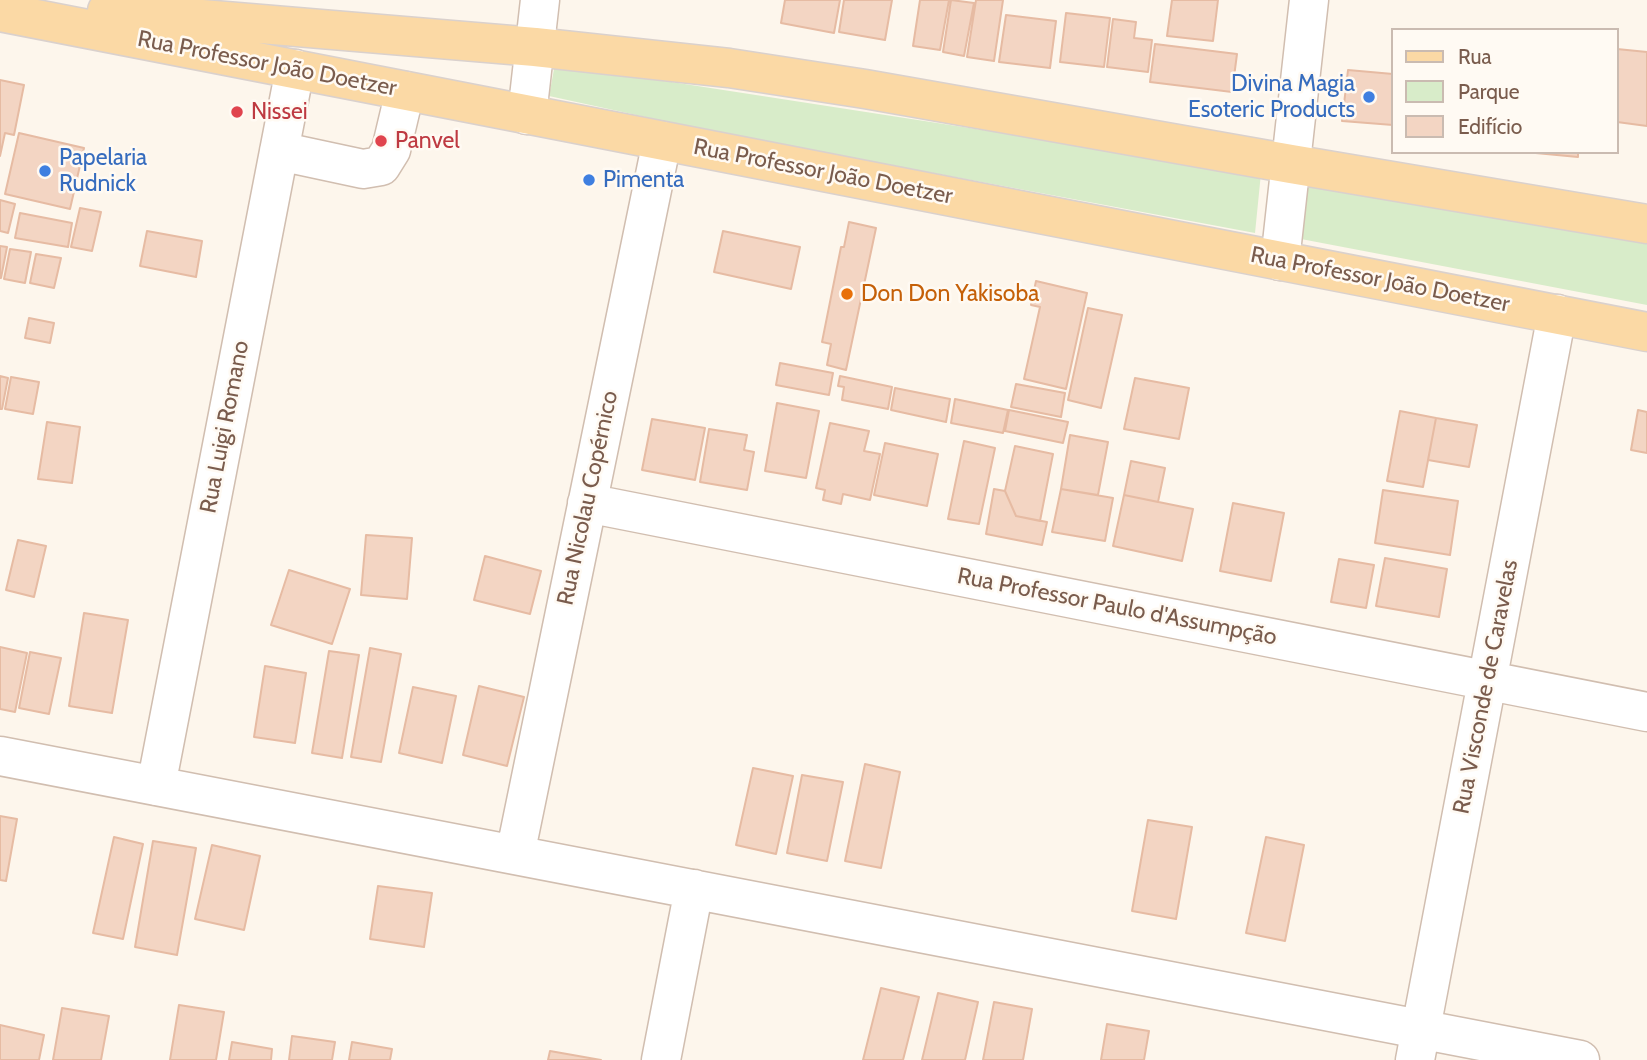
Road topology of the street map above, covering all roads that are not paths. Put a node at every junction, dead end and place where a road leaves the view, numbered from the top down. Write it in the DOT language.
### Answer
graph roads {
  1 [pos="540,0"];
  2 [pos="1308,0"];
  3 [pos="0,2"];
  4 [pos="0,12"];
  5 [pos="535,47"];
  6 [pos="295,69"];
  7 [pos="405,91"];
  8 [pos="527,115"];
  9 [pos="662,141"];
  10 [pos="279,151"];
  11 [pos="1291,164"];
  12 [pos="1647,224"];
  13 [pos="1280,261"];
  14 [pos="1556,314"];
  15 [pos="1647,332"];
  16 [pos="587,503"];
  17 [pos="1487,681"];
  18 [pos="1647,712"];
  19 [pos="0,756"];
  20 [pos="156,786"];
  21 [pos="515,855"];
  22 [pos="694,889"];
  23 [pos="1418,1045"];
  24 [pos="661,1060"];
  25 [pos="1580,1060"];
  1 -- 5 [label="street"];
  2 -- 11 [label="street"];
  3 -- 5 [label="main road, Rua Professor João Doetzer"];
  4 -- 6 [label="main road, Rua Professor João Doetzer"];
  5 -- 8 [label="street"];
  5 -- 11 [label="main road, Rua Professor João Doetzer"];
  6 -- 7 [label="main road, Rua Professor João Doetzer"];
  6 -- 10 [label="street, Rua Luigi Romano"];
  7 -- 8 [label="main road, Rua Professor João Doetzer"];
  7 -- 10 [label="street"];
  8 -- 9 [label="main road, Rua Professor João Doetzer"];
  9 -- 13 [label="main road, Rua Professor João Doetzer"];
  9 -- 16 [label="street, Rua Nicolau Copérnico"];
  10 -- 20 [label="street, Rua Luigi Romano"];
  11 -- 12 [label="main road, Rua Professor João Doetzer"];
  11 -- 13 [label="street"];
  13 -- 14 [label="main road, Rua Professor João Doetzer"];
  14 -- 15 [label="main road, Rua Professor João Doetzer"];
  14 -- 17 [label="street, Rua Visconde de Caravelas"];
  16 -- 17 [label="street, Rua Professor Paulo d'Assumpção"];
  16 -- 21 [label="street, Rua Nicolau Copérnico"];
  17 -- 18 [label="street, Rua Professor Paulo d'Assumpção"];
  17 -- 23 [label="street, Rua Visconde de Caravelas"];
  19 -- 20 [label="street"];
  20 -- 21 [label="street"];
  21 -- 22 [label="street"];
  22 -- 23 [label="street"];
  22 -- 24 [label="street"];
  23 -- 25 [label="street"];
}
